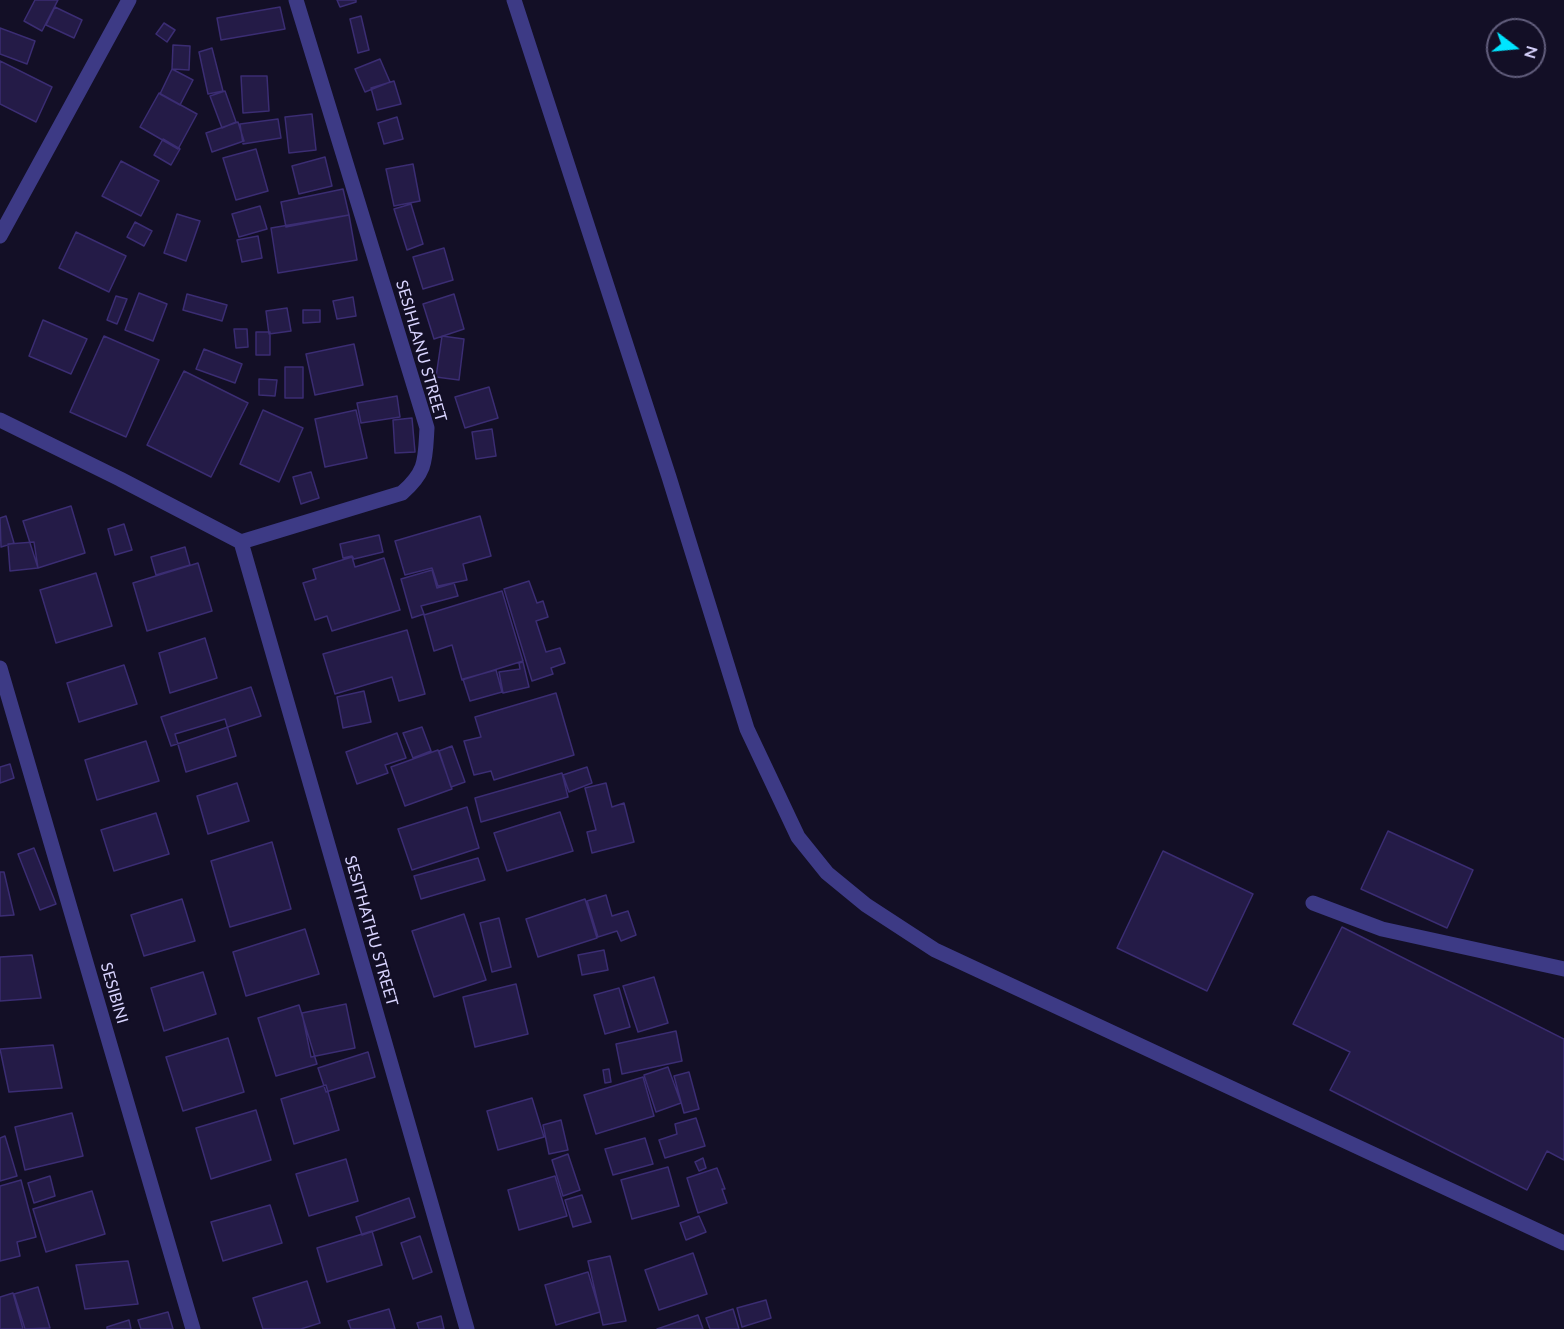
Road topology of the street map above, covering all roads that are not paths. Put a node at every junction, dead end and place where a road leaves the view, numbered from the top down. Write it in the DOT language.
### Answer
graph roads {
  1 [pos="129,0"];
  2 [pos="296,0"];
  3 [pos="514,0"];
  4 [pos="0,236"];
  5 [pos="0,420"];
  6 [pos="241,542"];
  7 [pos="0,668"];
  8 [pos="1313,903"];
  9 [pos="1564,969"];
  10 [pos="1564,1243"];
  11 [pos="193,1329"];
  12 [pos="467,1329"];
  1 -- 4 [label="street"];
  2 -- 6 [label="street, SESIHLANU STREET"];
  3 -- 10 [label="street"];
  5 -- 6 [label="street"];
  6 -- 12 [label="street, SESITHATHU STREET"];
  7 -- 11 [label="street, SESIBINI"];
  8 -- 9 [label="street"];
}
